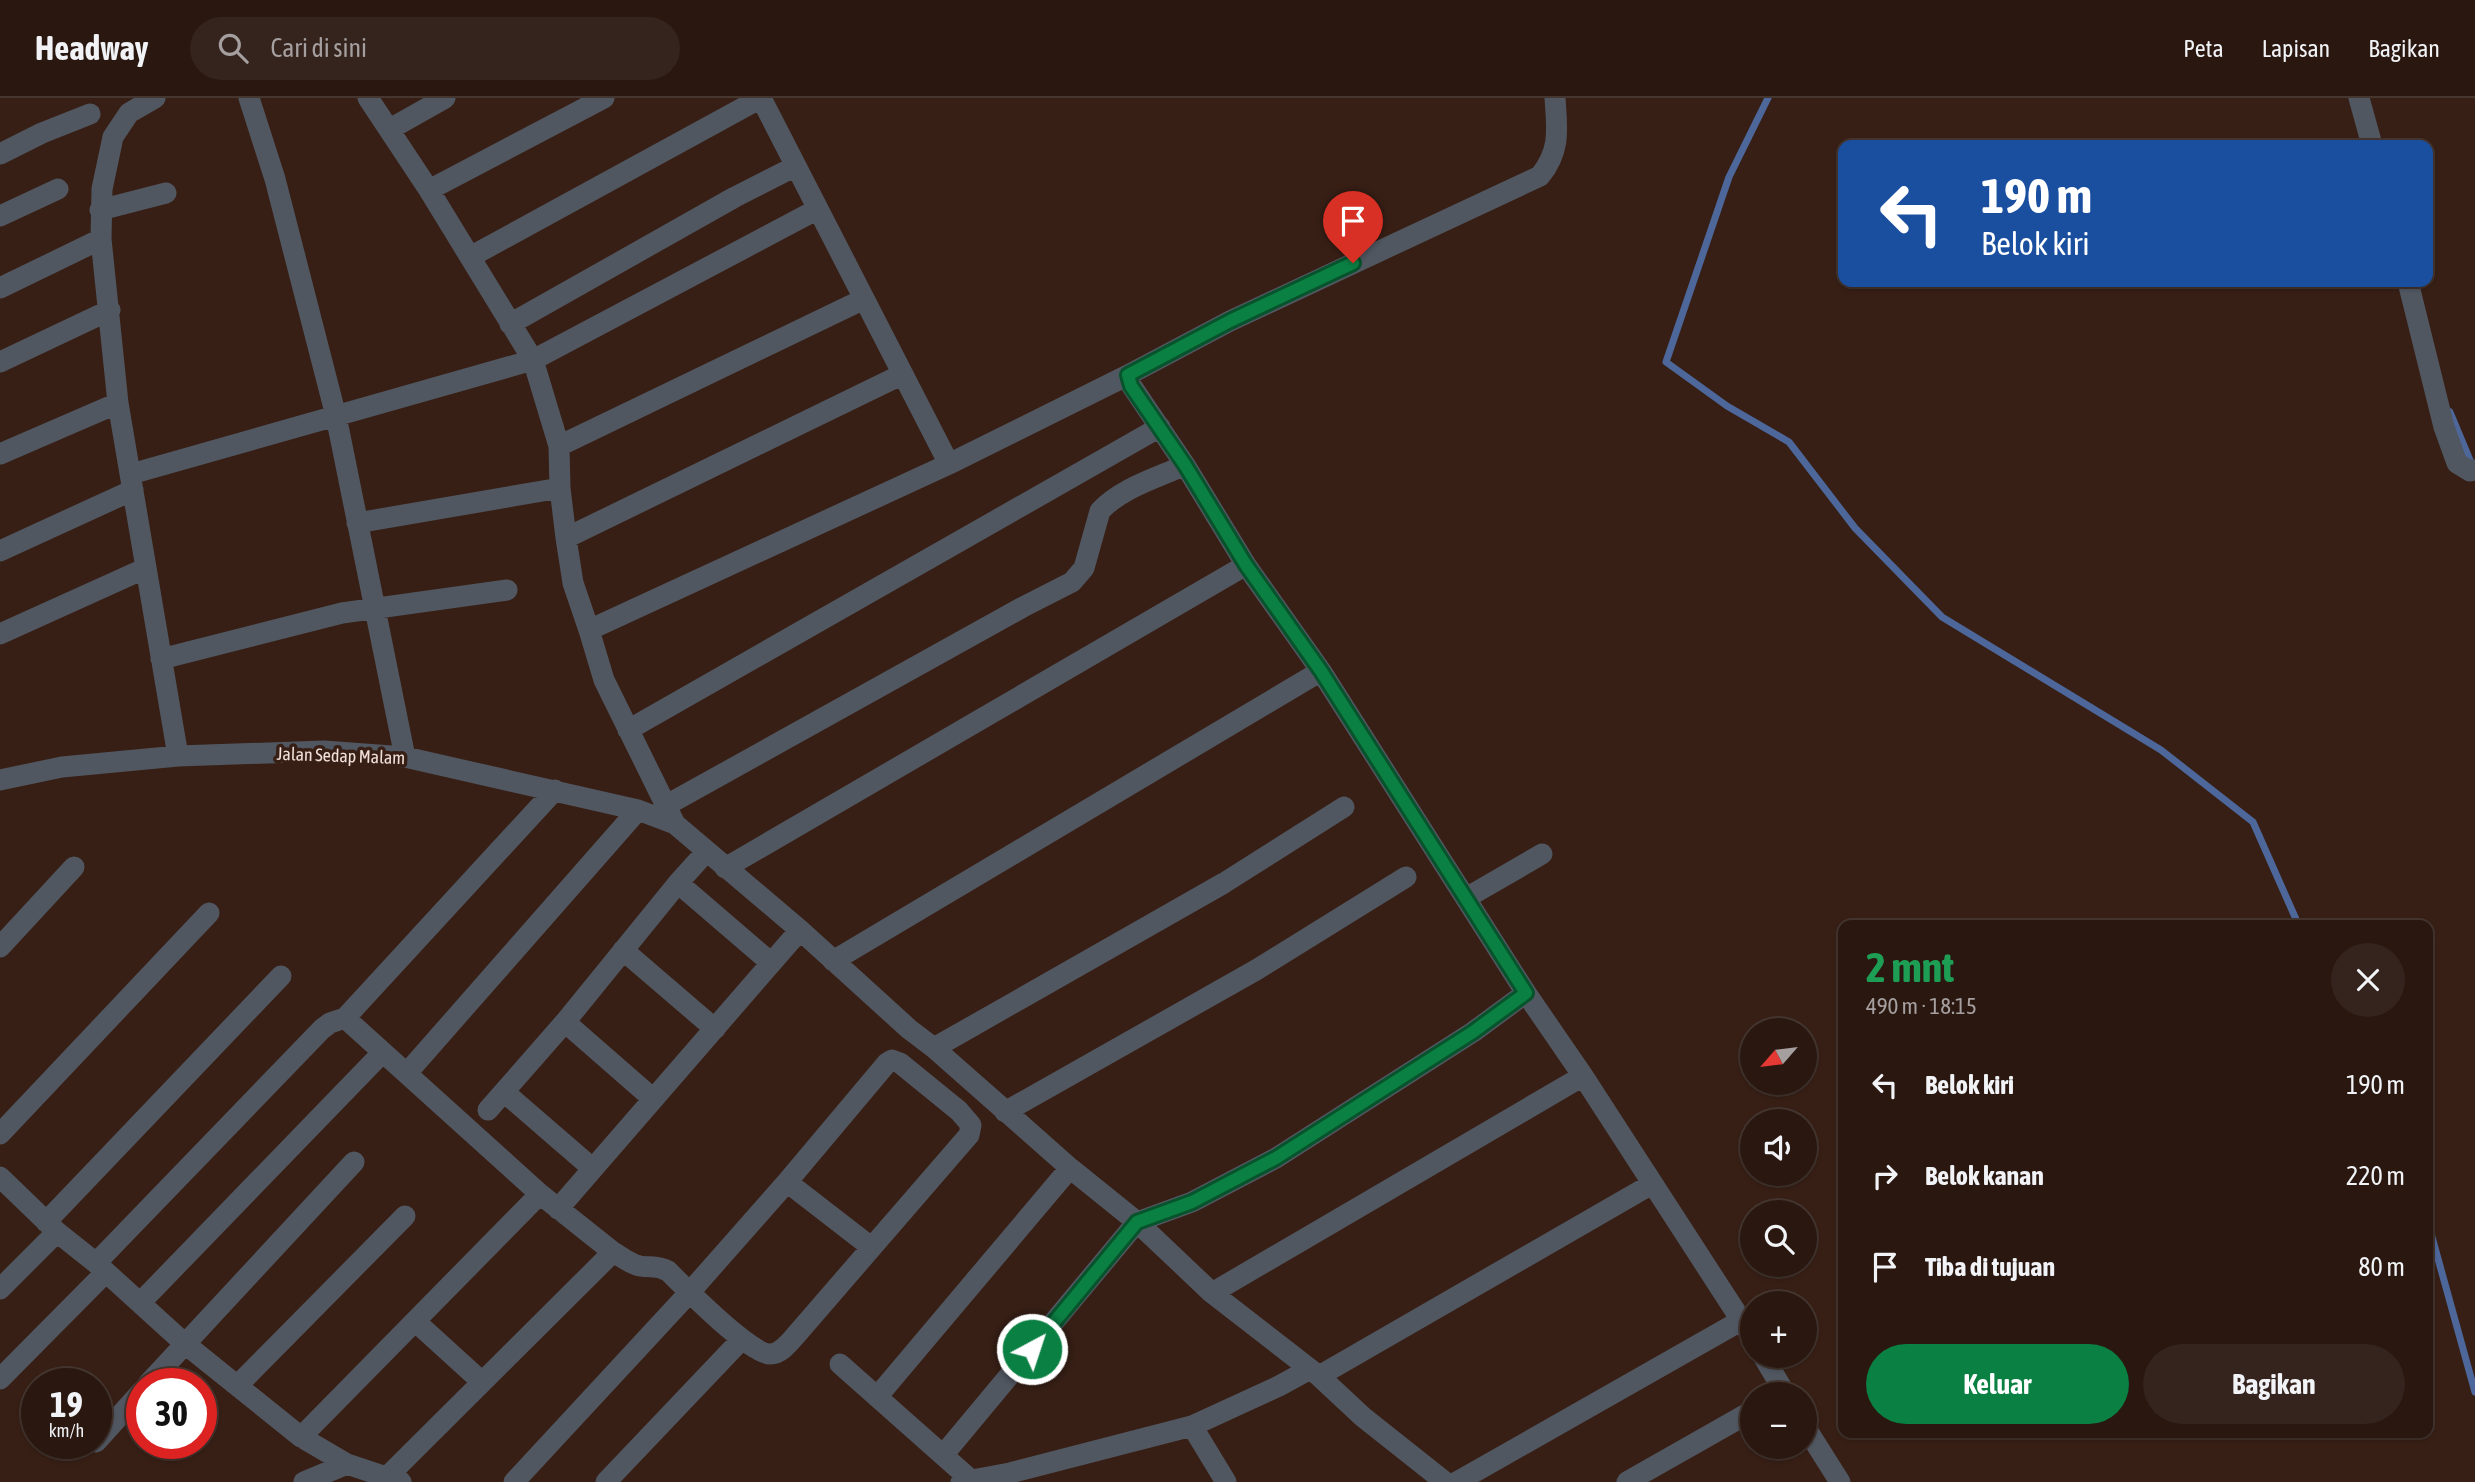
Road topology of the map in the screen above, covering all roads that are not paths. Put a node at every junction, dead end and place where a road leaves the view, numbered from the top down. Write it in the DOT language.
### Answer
graph roads {
  1 [pos="155,98"];
  2 [pos="249,98"];
  3 [pos="368,98"];
  4 [pos="445,98"];
  5 [pos="604,98"];
  6 [pos="761,98"];
  7 [pos="1555,98"];
  8 [pos="2359,98"];
  9 [pos="86,106"];
  10 [pos="390,129"];
  11 [pos="113,137"];
  12 [pos="2371,140"];
  13 [pos="0,154"];
  14 [pos="796,166"];
  15 [pos="58,189"];
  16 [pos="429,190"];
  17 [pos="166,193"];
  18 [pos="818,209"];
  19 [pos="100,210"];
  20 [pos="0,216"];
  21 [pos="101,239"];
  22 [pos="470,257"];
  23 [pos="2409,287"];
  24 [pos="0,288"];
  25 [pos="864,299"];
  26 [pos="110,310"];
  27 [pos="510,324"];
  28 [pos="533,360"];
  29 [pos="0,362"];
  30 [pos="903,374"];
  31 [pos="1128,375"];
  32 [pos="118,402"];
  33 [pos="336,416"];
  34 [pos="1160,427"];
  35 [pos="559,446"];
  36 [pos="0,454"];
  37 [pos="949,464"];
  38 [pos="1185,465"];
  39 [pos="2473,470"];
  40 [pos="132,482"];
  41 [pos="560,488"];
  42 [pos="357,523"];
  43 [pos="566,538"];
  44 [pos="0,551"];
  45 [pos="1246,565"];
  46 [pos="146,568"];
  47 [pos="507,590"];
  48 [pos="375,608"];
  49 [pos="589,630"];
  50 [pos="0,634"];
  51 [pos="161,659"];
  52 [pos="1321,671"];
  53 [pos="628,730"];
  54 [pos="178,756"];
  55 [pos="405,757"];
  56 [pos="0,780"];
  57 [pos="555,790"];
  58 [pos="1343,807"];
  59 [pos="638,810"];
  60 [pos="670,815"];
  61 [pos="706,852"];
  62 [pos="1542,855"];
  63 [pos="75,867"];
  64 [pos="725,868"];
  65 [pos="1406,877"];
  66 [pos="678,883"];
  67 [pos="1466,898"];
  68 [pos="209,913"];
  69 [pos="800,930"];
  70 [pos="0,947"];
  71 [pos="623,950"];
  72 [pos="833,961"];
  73 [pos="770,962"];
  74 [pos="281,976"];
  75 [pos="1526,993"];
  76 [pos="345,1018"];
  77 [pos="565,1022"];
  78 [pos="715,1028"];
  79 [pos="934,1048"];
  80 [pos="383,1052"];
  81 [pos="950,1065"];
  82 [pos="407,1073"];
  83 [pos="1583,1076"];
  84 [pos="930,1088"];
  85 [pos="504,1092"];
  86 [pos="652,1098"];
  87 [pos="488,1110"];
  88 [pos="1005,1112"];
  89 [pos="0,1134"];
  90 [pos="354,1161"];
  91 [pos="592,1168"];
  92 [pos="1070,1168"];
  93 [pos="0,1177"];
  94 [pos="787,1182"];
  95 [pos="1652,1184"];
  96 [pos="540,1194"];
  97 [pos="558,1209"];
  98 [pos="405,1216"];
  99 [pos="1137,1222"];
  100 [pos="52,1227"];
  101 [pos="871,1247"];
  102 [pos="613,1252"];
  103 [pos="100,1268"];
  104 [pos="0,1289"];
  105 [pos="690,1292"];
  106 [pos="1212,1293"];
  107 [pos="140,1303"];
  108 [pos="1740,1317"];
  109 [pos="416,1322"];
  110 [pos="1740,1332"];
  111 [pos="742,1339"];
  112 [pos="184,1343"];
  113 [pos="839,1364"];
  114 [pos="162,1368"];
  115 [pos="1315,1372"];
  116 [pos="0,1379"];
  117 [pos="482,1382"];
  118 [pos="238,1385"];
  119 [pos="877,1397"];
  120 [pos="126,1409"];
  121 [pos="1740,1418"];
  122 [pos="112,1425"];
  123 [pos="1192,1426"];
  124 [pos="301,1437"];
  125 [pos="1817,1451"];
  126 [pos="944,1454"];
  127 [pos="356,1471"];
  128 [pos="1011,1478"];
  129 [pos="395,1479"];
  130 [pos="1832,1480"];
  131 [pos="966,1481"];
  132 [pos="304,1482"];
  133 [pos="514,1482"];
  134 [pos="606,1482"];
  135 [pos="1226,1482"];
  136 [pos="1448,1482"];
  137 [pos="1627,1482"];
  1 -- 11 [label="street"];
  2 -- 33 [label="street"];
  3 -- 10 [label="street"];
  4 -- 10 [label="street"];
  5 -- 16 [label="street"];
  6 -- 14 [label="street"];
  6 -- 22 [label="street"];
  7 -- 31 [label="street"];
  8 -- 12 [label="street"];
  9 -- 11 [label="street"];
  9 -- 13 [label="street"];
  10 -- 16 [label="street"];
  11 -- 19 [label="street"];
  14 -- 18 [label="street"];
  14 -- 27 [label="street"];
  15 -- 20 [label="street"];
  16 -- 22 [label="street"];
  17 -- 19 [label="street"];
  18 -- 25 [label="street"];
  18 -- 28 [label="street"];
  19 -- 21 [label="street"];
  21 -- 24 [label="street"];
  21 -- 26 [label="street"];
  22 -- 27 [label="street"];
  23 -- 39 [label="street"];
  25 -- 30 [label="street"];
  25 -- 35 [label="street"];
  26 -- 29 [label="street"];
  26 -- 32 [label="street"];
  27 -- 28 [label="street"];
  28 -- 33 [label="street"];
  28 -- 35 [label="street"];
  30 -- 37 [label="street"];
  30 -- 43 [label="street"];
  31 -- 34 [label="street"];
  31 -- 37 [label="street"];
  32 -- 36 [label="street"];
  32 -- 40 [label="street"];
  33 -- 40 [label="street"];
  33 -- 42 [label="street"];
  34 -- 38 [label="street"];
  34 -- 53 [label="street"];
  35 -- 41 [label="street"];
  37 -- 49 [label="street"];
  38 -- 45 [label="street"];
  38 -- 60 [label="street"];
  40 -- 44 [label="street"];
  40 -- 46 [label="street"];
  41 -- 42 [label="street"];
  41 -- 43 [label="street"];
  42 -- 48 [label="street"];
  43 -- 49 [label="street"];
  45 -- 52 [label="street"];
  45 -- 64 [label="street"];
  46 -- 50 [label="street"];
  46 -- 51 [label="street"];
  47 -- 48 [label="street"];
  48 -- 51 [label="street"];
  48 -- 55 [label="street"];
  49 -- 53 [label="street"];
  51 -- 54 [label="street"];
  52 -- 67 [label="street"];
  52 -- 72 [label="street"];
  53 -- 60 [label="street"];
  54 -- 55 [label="street, Jalan Sedap Malam"];
  54 -- 56 [label="street, Jalan Sedap Malam"];
  55 -- 57 [label="street, Jalan Sedap Malam"];
  57 -- 59 [label="street, Jalan Sedap Malam"];
  57 -- 76 [label="street"];
  58 -- 79 [label="street"];
  59 -- 60 [label="street, Jalan Sedap Malam"];
  59 -- 82 [label="street"];
  60 -- 61 [label="street"];
  61 -- 64 [label="street"];
  61 -- 66 [label="street"];
  62 -- 67 [label="street"];
  63 -- 70 [label="street"];
  64 -- 69 [label="street"];
  65 -- 88 [label="street"];
  66 -- 71 [label="street"];
  66 -- 73 [label="street"];
  67 -- 75 [label="street"];
  68 -- 89 [label="street"];
  69 -- 72 [label="street"];
  69 -- 73 [label="street"];
  71 -- 77 [label="street"];
  71 -- 78 [label="street"];
  72 -- 79 [label="street"];
  73 -- 78 [label="street"];
  74 -- 100 [label="street"];
  75 -- 83 [label="street"];
  75 -- 99 [label="street"];
  76 -- 80 [label="street"];
  76 -- 103 [label="street"];
  77 -- 85 [label="street"];
  77 -- 86 [label="street"];
  78 -- 86 [label="street"];
  79 -- 81 [label="street"];
  80 -- 82 [label="street"];
  80 -- 107 [label="street"];
  81 -- 84 [label="street"];
  81 -- 88 [label="street"];
  82 -- 96 [label="street"];
  83 -- 95 [label="street"];
  83 -- 106 [label="street"];
  84 -- 94 [label="street"];
  84 -- 101 [label="street"];
  85 -- 87 [label="street"];
  85 -- 91 [label="street"];
  86 -- 91 [label="street"];
  88 -- 92 [label="street"];
  90 -- 112 [label="street"];
  91 -- 97 [label="street"];
  92 -- 99 [label="street"];
  92 -- 119 [label="street"];
  93 -- 100 [label="street"];
  94 -- 101 [label="street"];
  94 -- 105 [label="street"];
  95 -- 108 [label="street"];
  95 -- 115 [label="street"];
  96 -- 97 [label="street"];
  96 -- 109 [label="street"];
  97 -- 102 [label="street"];
  98 -- 118 [label="street"];
  99 -- 106 [label="street"];
  99 -- 126 [label="street"];
  100 -- 103 [label="street"];
  100 -- 104 [label="street"];
  101 -- 111 [label="street"];
  102 -- 105 [label="street"];
  102 -- 117 [label="street"];
  103 -- 107 [label="street"];
  103 -- 116 [label="street"];
  105 -- 111 [label="street"];
  105 -- 133 [label="street"];
  106 -- 115 [label="street"];
  107 -- 112 [label="street"];
  109 -- 117 [label="street"];
  109 -- 124 [label="street"];
  110 -- 136 [label="street"];
  111 -- 134 [label="street"];
  112 -- 114 [label="street"];
  112 -- 118 [label="street"];
  113 -- 119 [label="street"];
  115 -- 123 [label="street"];
  115 -- 136 [label="street"];
  117 -- 129 [label="street"];
  118 -- 124 [label="street"];
  119 -- 126 [label="street"];
  120 -- 122 [label="street"];
  121 -- 137 [label="street"];
  123 -- 128 [label="street"];
  123 -- 135 [label="street"];
  124 -- 127 [label="street"];
  125 -- 130 [label="street"];
  126 -- 131 [label="street"];
  127 -- 129 [label="street"];
  127 -- 132 [label="street"];
  128 -- 131 [label="street"];
}
